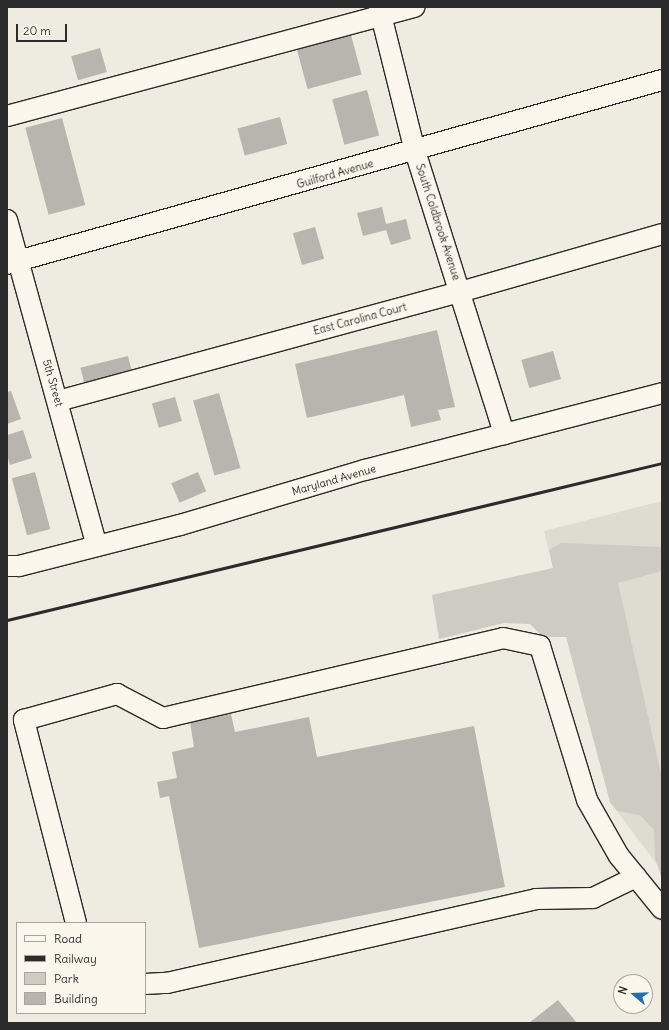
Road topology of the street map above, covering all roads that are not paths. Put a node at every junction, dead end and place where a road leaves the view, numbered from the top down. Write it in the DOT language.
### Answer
graph roads {
  1 [pos="415,7"];
  2 [pos="381,12"];
  3 [pos="662,80"];
  4 [pos="7,116"];
  5 [pos="415,151"];
  6 [pos="7,220"];
  7 [pos="662,234"];
  8 [pos="13,263"];
  9 [pos="460,292"];
  10 [pos="662,393"];
  11 [pos="58,401"];
  12 [pos="504,434"];
  13 [pos="97,546"];
  14 [pos="7,566"];
  15 [pos="636,877"];
  16 [pos="662,909"];
  17 [pos="76,922"];
  18 [pos="146,984"];
  1 -- 2 [label="street"];
  2 -- 4 [label="street"];
  2 -- 5 [label="street, South Coldbrook Avenue"];
  3 -- 5 [label="street, Guilford Avenue"];
  5 -- 8 [label="street, Guilford Avenue"];
  5 -- 9 [label="street, South Coldbrook Avenue"];
  6 -- 8 [label="street, 5th Street"];
  7 -- 9 [label="street, East Carolina Court"];
  8 -- 11 [label="street, 5th Street"];
  9 -- 11 [label="street, East Carolina Court"];
  9 -- 12 [label="street, South Coldbrook Avenue"];
  10 -- 12 [label="street, Maryland Avenue"];
  11 -- 13 [label="street, 5th Street"];
  12 -- 13 [label="street, Maryland Avenue"];
  13 -- 14 [label="street, Maryland Avenue"];
  15 -- 16 [label="street"];
  15 -- 17 [label="street"];
  15 -- 18 [label="street"];
}
